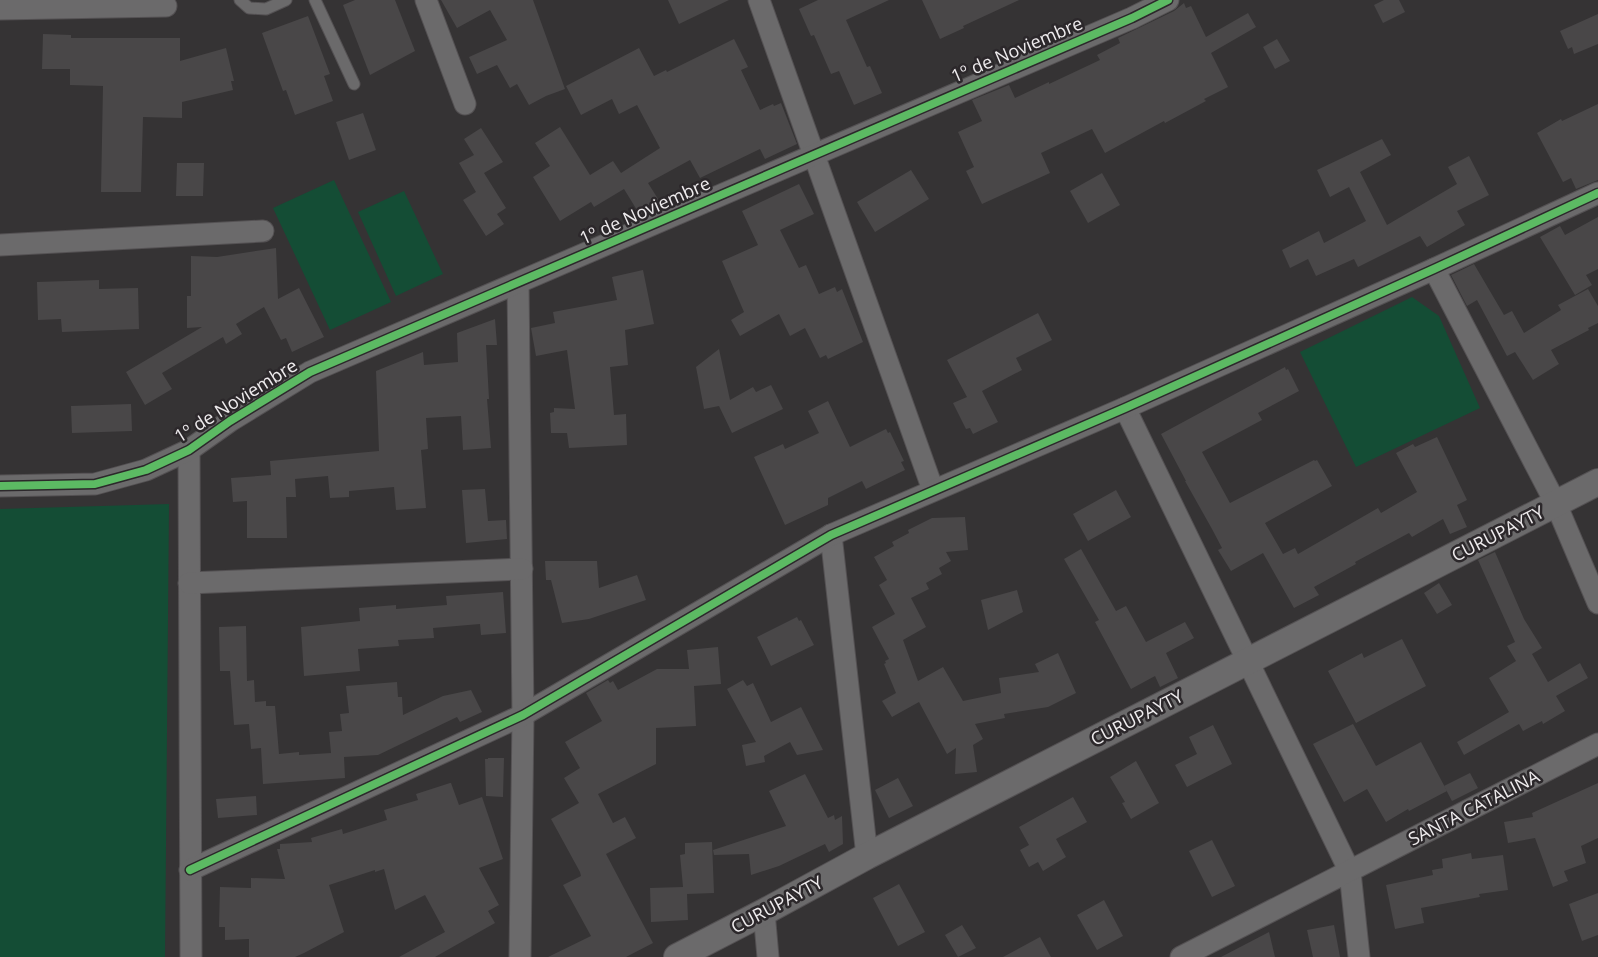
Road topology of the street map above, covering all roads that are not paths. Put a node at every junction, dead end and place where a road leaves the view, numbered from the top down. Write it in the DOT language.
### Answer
graph roads {
  1 [pos="240,0"];
  2 [pos="286,0"];
  3 [pos="315,0"];
  4 [pos="426,0"];
  5 [pos="759,0"];
  6 [pos="1168,0"];
  7 [pos="166,6"];
  8 [pos="0,9"];
  9 [pos="354,84"];
  10 [pos="465,104"];
  11 [pos="814,154"];
  12 [pos="1598,193"];
  13 [pos="263,231"];
  14 [pos="0,245"];
  15 [pos="1434,269"];
  16 [pos="518,283"];
  17 [pos="1125,408"];
  18 [pos="189,450"];
  19 [pos="1598,482"];
  20 [pos="0,486"];
  21 [pos="933,490"];
  22 [pos="1556,504"];
  23 [pos="831,535"];
  24 [pos="522,569"];
  25 [pos="189,583"];
  26 [pos="1598,603"];
  27 [pos="1248,662"];
  28 [pos="523,715"];
  29 [pos="1598,744"];
  30 [pos="867,856"];
  31 [pos="190,870"];
  32 [pos="1350,872"];
  33 [pos="764,912"];
  34 [pos="191,957"];
  35 [pos="520,957"];
  36 [pos="677,957"];
  37 [pos="768,957"];
  38 [pos="1181,957"];
  39 [pos="1359,957"];
  1 -- 2 [label="lane"];
  3 -- 9 [label="lane"];
  4 -- 10 [label="street"];
  5 -- 11 [label="street"];
  6 -- 11 [label="street, 1º de Noviembre"];
  7 -- 8 [label="street"];
  11 -- 16 [label="street, 1º de Noviembre"];
  11 -- 21 [label="street"];
  12 -- 15 [label="street"];
  13 -- 14 [label="street"];
  15 -- 17 [label="street"];
  15 -- 22 [label="street"];
  16 -- 18 [label="street, 1º de Noviembre"];
  16 -- 24 [label="street"];
  17 -- 21 [label="street"];
  17 -- 27 [label="street"];
  18 -- 20 [label="street, 1º de Noviembre"];
  18 -- 25 [label="street"];
  19 -- 22 [label="street, CURUPAYTY"];
  21 -- 23 [label="street"];
  22 -- 26 [label="street"];
  22 -- 27 [label="street, CURUPAYTY"];
  23 -- 28 [label="street"];
  23 -- 30 [label="street"];
  24 -- 25 [label="street"];
  24 -- 28 [label="street"];
  25 -- 31 [label="street"];
  27 -- 30 [label="street, CURUPAYTY"];
  27 -- 32 [label="street"];
  28 -- 31 [label="street"];
  28 -- 35 [label="street"];
  29 -- 32 [label="street, SANTA CATALINA"];
  30 -- 33 [label="street, CURUPAYTY"];
  31 -- 34 [label="street"];
  32 -- 38 [label="street, SANTA CATALINA"];
  32 -- 39 [label="street"];
  33 -- 36 [label="street, CURUPAYTY"];
  33 -- 37 [label="street"];
}
